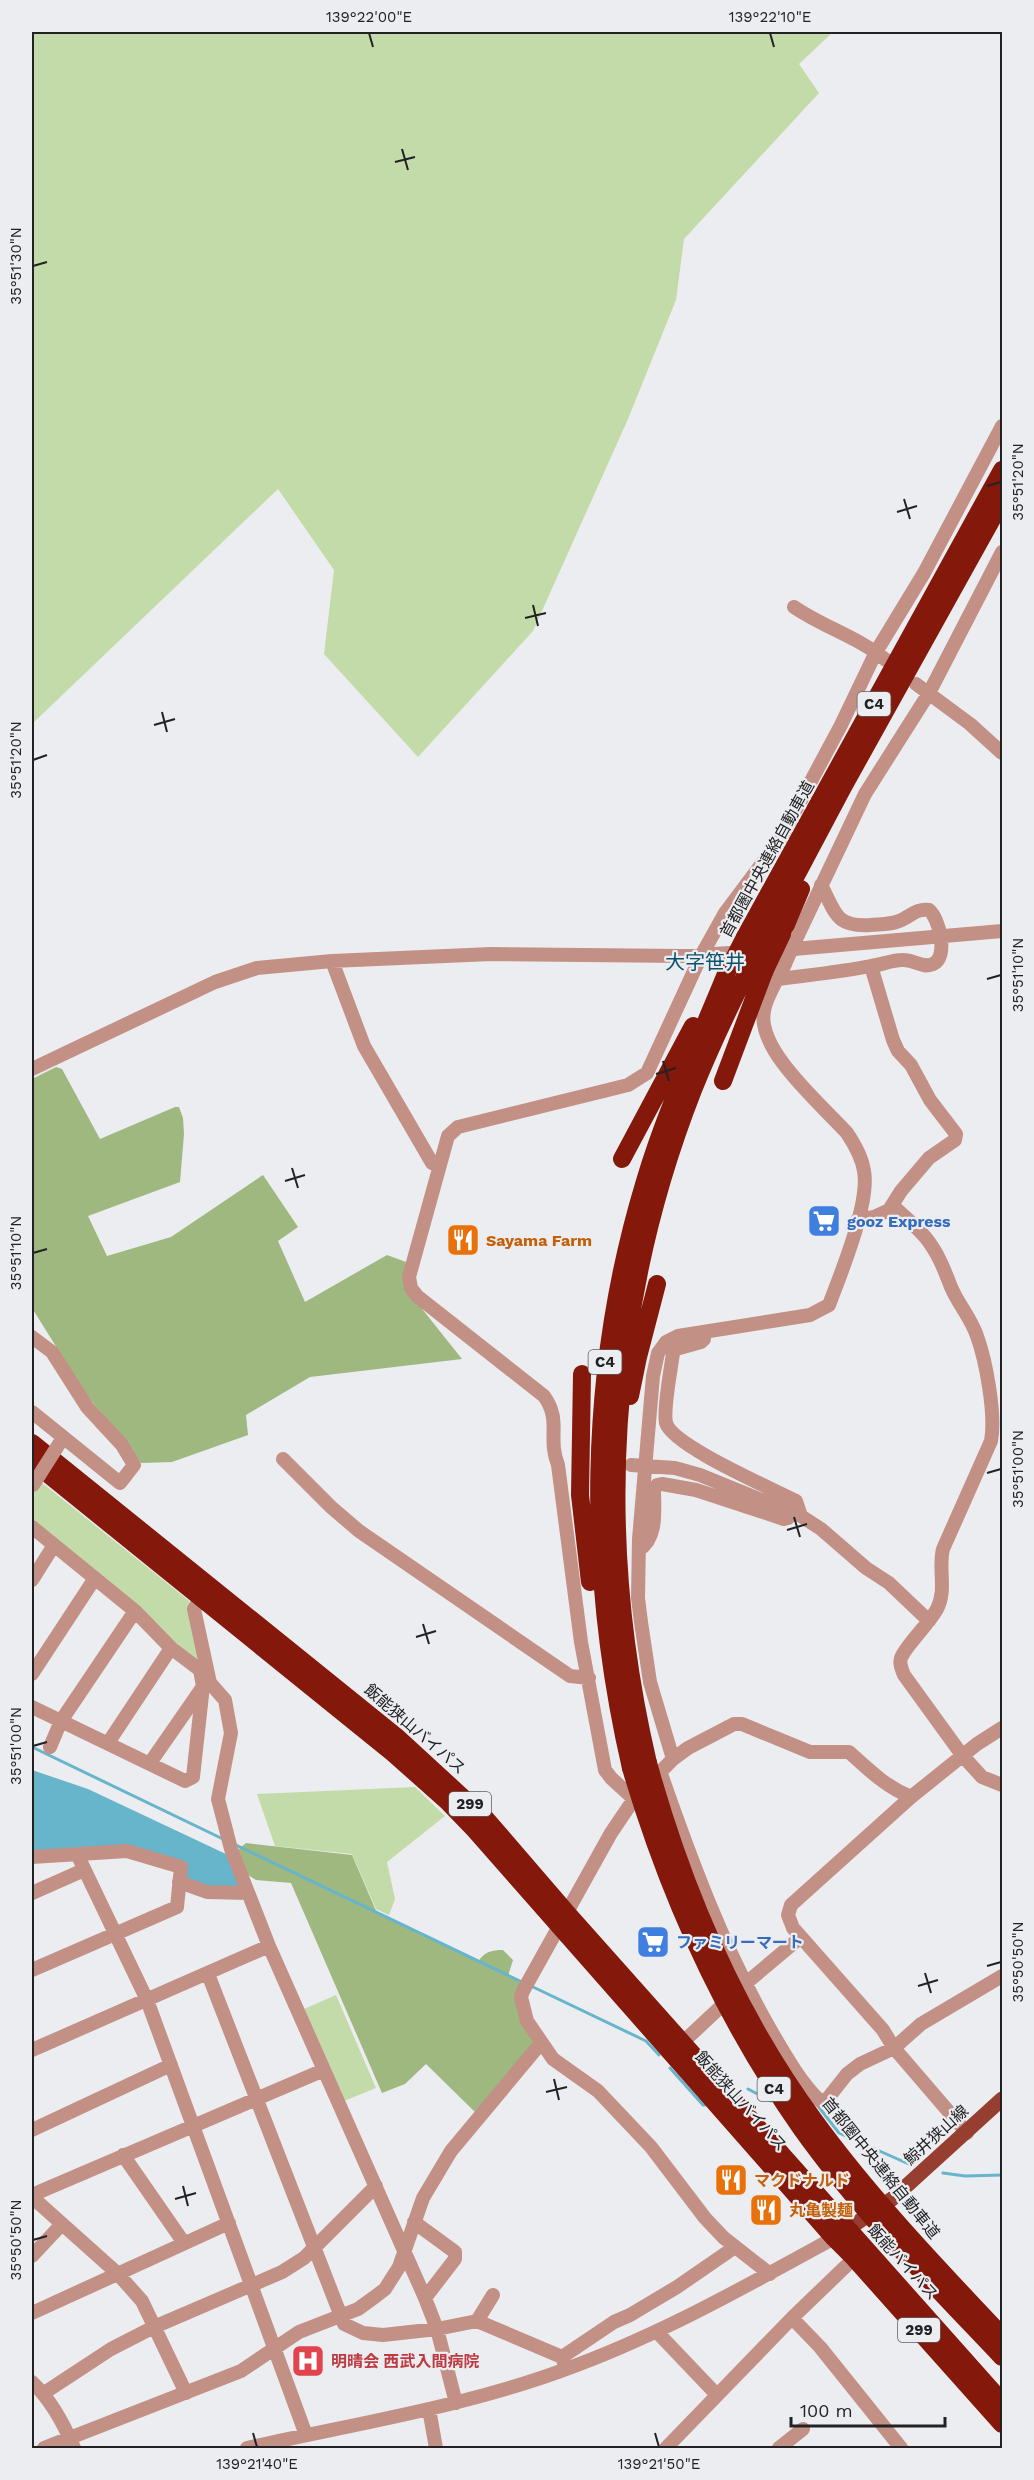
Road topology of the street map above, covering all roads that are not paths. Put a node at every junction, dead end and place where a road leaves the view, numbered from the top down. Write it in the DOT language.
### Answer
graph roads {
  1 [pos="1002,426"];
  2 [pos="1002,470"];
  3 [pos="1002,501"];
  4 [pos="1002,552"];
  5 [pos="794,607"];
  6 [pos="881,656"];
  7 [pos="916,684"];
  8 [pos="928,693"];
  9 [pos="1002,753"];
  10 [pos="843,787"];
  11 [pos="821,885"];
  12 [pos="1002,931"];
  13 [pos="790,935"];
  14 [pos="940,938"];
  15 [pos="701,956"];
  16 [pos="332,961"];
  17 [pos="871,966"];
  18 [pos="726,974"];
  19 [pos="772,975"];
  20 [pos="32,1069"];
  21 [pos="723,1081"];
  22 [pos="622,1159"];
  23 [pos="438,1166"];
  24 [pos="893,1206"];
  25 [pos="857,1220"];
  26 [pos="657,1284"];
  27 [pos="704,1332"];
  28 [pos="32,1337"];
  29 [pos="582,1374"];
  30 [pos="32,1412"];
  31 [pos="998,1422"];
  32 [pos="61,1441"];
  33 [pos="32,1443"];
  34 [pos="283,1459"];
  35 [pos="32,1461"];
  36 [pos="631,1465"];
  37 [pos="646,1466"];
  38 [pos="32,1486"];
  39 [pos="797,1514"];
  40 [pos="32,1527"];
  41 [pos="616,1542"];
  42 [pos="54,1545"];
  43 [pos="639,1550"];
  44 [pos="95,1578"];
  45 [pos="32,1580"];
  46 [pos="201,1598"];
  47 [pos="135,1611"];
  48 [pos="929,1621"];
  49 [pos="171,1648"];
  50 [pos="32,1674"];
  51 [pos="589,1678"];
  52 [pos="203,1686"];
  53 [pos="32,1707"];
  54 [pos="61,1721"];
  55 [pos="1002,1728"];
  56 [pos="623,1731"];
  57 [pos="108,1743"];
  58 [pos="50,1747"];
  59 [pos="962,1755"];
  60 [pos="673,1759"];
  61 [pos="150,1763"];
  62 [pos="647,1767"];
  63 [pos="1002,1785"];
  64 [pos="911,1797"];
  65 [pos="634,1799"];
  66 [pos="78,1856"];
  67 [pos="32,1857"];
  68 [pos="84,1870"];
  69 [pos="180,1882"];
  70 [pos="32,1893"];
  71 [pos="248,1893"];
  72 [pos="563,1919"];
  73 [pos="115,1934"];
  74 [pos="801,1937"];
  75 [pos="269,1946"];
  76 [pos="32,1970"];
  77 [pos="208,1974"];
  78 [pos="1002,1976"];
  79 [pos="745,1984"];
  80 [pos="147,2000"];
  81 [pos="541,2043"];
  82 [pos="682,2043"];
  83 [pos="894,2048"];
  84 [pos="32,2050"];
  85 [pos="171,2065"];
  86 [pos="324,2070"];
  87 [pos="257,2098"];
  88 [pos="1002,2099"];
  89 [pos="194,2124"];
  90 [pos="32,2130"];
  91 [pos="967,2133"];
  92 [pos="123,2155"];
  93 [pos="375,2186"];
  94 [pos="32,2196"];
  95 [pos="414,2222"];
  96 [pos="229,2223"];
  97 [pos="62,2224"];
  98 [pos="841,2233"];
  99 [pos="184,2243"];
  100 [pos="735,2247"];
  101 [pos="315,2248"];
  102 [pos="405,2253"];
  103 [pos="32,2256"];
  104 [pos="846,2266"];
  105 [pos="117,2273"];
  106 [pos="770,2274"];
  107 [pos="251,2286"];
  108 [pos="493,2295"];
  109 [pos="425,2298"];
  110 [pos="33,2307"];
  111 [pos="340,2315"];
  112 [pos="792,2318"];
  113 [pos="477,2321"];
  114 [pos="154,2327"];
  115 [pos="437,2329"];
  116 [pos="657,2332"];
  117 [pos="1002,2336"];
  118 [pos="274,2347"];
  119 [pos="1002,2357"];
  120 [pos="564,2363"];
  121 [pos="32,2382"];
  122 [pos="44,2393"];
  123 [pos="186,2393"];
  124 [pos="717,2395"];
  125 [pos="1002,2402"];
  126 [pos="456,2403"];
  127 [pos="429,2409"];
  128 [pos="1002,2424"];
  129 [pos="803,2429"];
  130 [pos="306,2435"];
  131 [pos="72,2443"];
  132 [pos="674,2445"];
  133 [pos="44,2448"];
  134 [pos="247,2448"];
  135 [pos="436,2448"];
  136 [pos="779,2448"];
  137 [pos="901,2448"];
  1 -- 6 [label="street"];
  2 -- 18 [label="highway, 首都圏中央連絡自動車道 / C4, bridge"];
  3 -- 10 [label="highway, 首都圏中央連絡自動車道 / C4"];
  4 -- 8 [label="street"];
  5 -- 6 [label="street"];
  6 -- 15 [label="street"];
  7 -- 8 [label="street"];
  8 -- 9 [label="street"];
  8 -- 11 [label="street"];
  10 -- 13 [label="highway"];
  10 -- 41 [label="highway, 首都圏中央連絡自動車道 / C4, bridge"];
  11 -- 13 [label="street"];
  11 -- 14 [label="street"];
  12 -- 14 [label="street"];
  13 -- 19 [label="highway, bridge"];
  13 -- 19 [label="street, bridge"];
  14 -- 15 [label="street"];
  14 -- 17 [label="street"];
  15 -- 16 [label="street"];
  15 -- 23 [label="street"];
  16 -- 20 [label="street"];
  16 -- 23 [label="street"];
  17 -- 19 [label="street"];
  17 -- 24 [label="street"];
  18 -- 22 [label="highway"];
  18 -- 56 [label="highway, 首都圏中央連絡自動車道 / C4"];
  19 -- 21 [label="highway"];
  19 -- 25 [label="street"];
  23 -- 51 [label="street"];
  24 -- 25 [label="street"];
  24 -- 31 [label="street"];
  25 -- 27 [label="street"];
  26 -- 41 [label="highway"];
  27 -- 37 [label="street"];
  27 -- 39 [label="street"];
  28 -- 32 [label="street"];
  29 -- 56 [label="highway"];
  30 -- 32 [label="street"];
  31 -- 48 [label="street"];
  32 -- 38 [label="street, bridge"];
  33 -- 72 [label="highway, 飯能狭山バイパス / 299"];
  34 -- 51 [label="street"];
  35 -- 46 [label="highway, 飯能狭山バイパス / 299"];
  36 -- 37 [label="street"];
  37 -- 39 [label="street"];
  37 -- 43 [label="street"];
  39 -- 43 [label="street"];
  39 -- 48 [label="street"];
  40 -- 42 [label="street"];
  41 -- 62 [label="highway, 首都圏中央連絡自動車道 / C4"];
  42 -- 44 [label="street"];
  42 -- 45 [label="street"];
  43 -- 60 [label="street"];
  44 -- 47 [label="street"];
  44 -- 50 [label="street"];
  46 -- 71 [label="street"];
  46 -- 72 [label="highway, 飯能狭山バイパス / 299"];
  47 -- 49 [label="street"];
  47 -- 54 [label="street"];
  48 -- 59 [label="street"];
  49 -- 52 [label="street"];
  49 -- 57 [label="street"];
  51 -- 65 [label="street"];
  52 -- 61 [label="street"];
  52 -- 61 [label="street"];
  53 -- 54 [label="street"];
  54 -- 57 [label="street"];
  54 -- 58 [label="street"];
  55 -- 59 [label="street"];
  56 -- 62 [label="highway, 首都圏中央連絡自動車道 / C4"];
  57 -- 61 [label="street"];
  59 -- 63 [label="street"];
  59 -- 64 [label="street"];
  60 -- 62 [label="street"];
  60 -- 64 [label="street"];
  62 -- 65 [label="street"];
  62 -- 79 [label="street"];
  62 -- 117 [label="highway, 首都圏中央連絡自動車道 / C4, bridge"];
  62 -- 119 [label="highway, 首都圏中央連絡自動車道 / C4, bridge"];
  64 -- 74 [label="street"];
  65 -- 72 [label="street"];
  66 -- 67 [label="street"];
  66 -- 68 [label="street"];
  66 -- 69 [label="street"];
  68 -- 70 [label="street"];
  68 -- 73 [label="street"];
  69 -- 71 [label="street"];
  69 -- 73 [label="street"];
  71 -- 75 [label="street"];
  72 -- 81 [label="street"];
  72 -- 82 [label="highway, 飯能狭山バイパス / 299"];
  72 -- 98 [label="highway, 飯能狭山バイパス / 299"];
  73 -- 76 [label="street"];
  73 -- 80 [label="street"];
  74 -- 79 [label="street"];
  74 -- 83 [label="street"];
  75 -- 77 [label="street"];
  75 -- 86 [label="street"];
  77 -- 80 [label="street"];
  77 -- 87 [label="street"];
  78 -- 83 [label="street"];
  79 -- 82 [label="street"];
  79 -- 83 [label="street"];
  80 -- 84 [label="street"];
  80 -- 85 [label="street"];
  81 -- 95 [label="street"];
  81 -- 100 [label="street"];
  82 -- 98 [label="highway, 飯能狭山バイパス / 299"];
  83 -- 91 [label="street"];
  85 -- 89 [label="street"];
  85 -- 90 [label="street"];
  86 -- 87 [label="street"];
  86 -- 93 [label="street"];
  87 -- 89 [label="street"];
  87 -- 101 [label="street"];
  88 -- 91 [label="main road, 鯨井狭山線"];
  89 -- 92 [label="street"];
  89 -- 96 [label="street"];
  91 -- 98 [label="main road, 鯨井狭山線"];
  92 -- 94 [label="street"];
  92 -- 99 [label="street"];
  93 -- 101 [label="street"];
  93 -- 102 [label="street"];
  94 -- 97 [label="street"];
  95 -- 102 [label="street"];
  95 -- 109 [label="street"];
  96 -- 99 [label="street"];
  96 -- 107 [label="street"];
  97 -- 103 [label="street"];
  97 -- 105 [label="street"];
  98 -- 106 [label="street"];
  98 -- 125 [label="highway, 飯能バイパス / 299"];
  98 -- 128 [label="highway, 飯能バイパス / 299"];
  99 -- 105 [label="street"];
  100 -- 106 [label="street"];
  100 -- 120 [label="street"];
  101 -- 107 [label="street"];
  101 -- 111 [label="street"];
  102 -- 109 [label="street"];
  102 -- 111 [label="street"];
  104 -- 112 [label="street"];
  105 -- 110 [label="street"];
  105 -- 114 [label="street"];
  106 -- 116 [label="street"];
  107 -- 114 [label="street"];
  107 -- 118 [label="street"];
  108 -- 113 [label="street"];
  109 -- 115 [label="street"];
  111 -- 115 [label="street"];
  111 -- 118 [label="street"];
  112 -- 124 [label="street"];
  112 -- 137 [label="street"];
  113 -- 115 [label="street"];
  113 -- 120 [label="street"];
  114 -- 122 [label="street"];
  114 -- 123 [label="street"];
  115 -- 126 [label="street"];
  116 -- 120 [label="street"];
  116 -- 124 [label="street"];
  118 -- 123 [label="street"];
  118 -- 130 [label="street"];
  120 -- 126 [label="street"];
  121 -- 122 [label="street"];
  122 -- 131 [label="street"];
  123 -- 131 [label="street"];
  124 -- 132 [label="street"];
  126 -- 127 [label="street"];
  127 -- 130 [label="street"];
  127 -- 135 [label="street"];
  129 -- 136 [label="street"];
  130 -- 134 [label="street"];
  131 -- 133 [label="street"];
}
